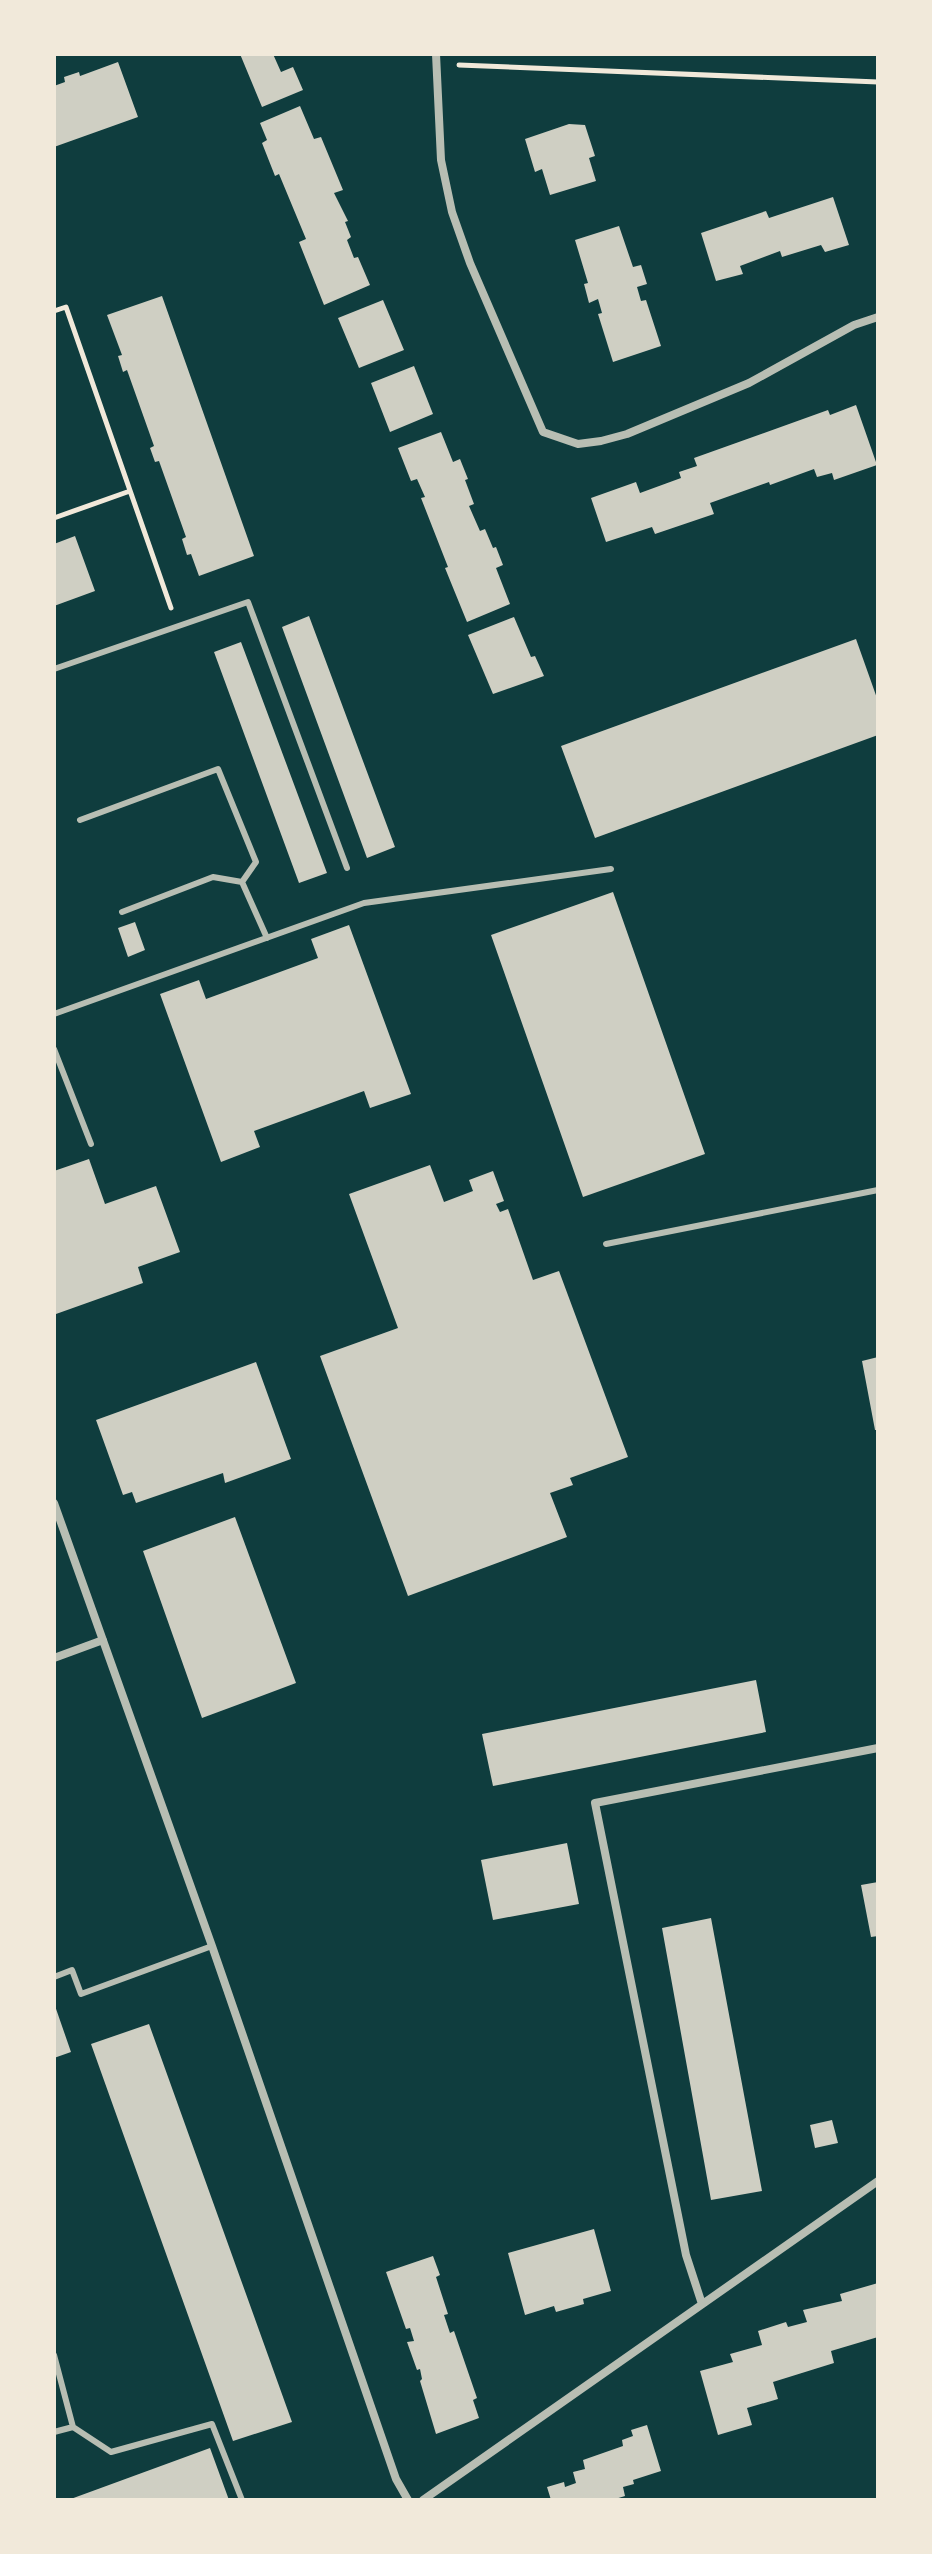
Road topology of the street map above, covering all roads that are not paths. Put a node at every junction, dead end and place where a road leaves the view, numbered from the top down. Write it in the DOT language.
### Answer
graph roads {
  1 [pos="436,54"];
  2 [pos="878,317"];
  3 [pos="54,669"];
  4 [pos="80,820"];
  5 [pos="347,868"];
  6 [pos="611,869"];
  7 [pos="242,882"];
  8 [pos="122,912"];
  9 [pos="267,938"];
  10 [pos="54,1014"];
  11 [pos="54,1049"];
  12 [pos="91,1144"];
  13 [pos="878,1190"];
  14 [pos="606,1244"];
  15 [pos="54,1503"];
  16 [pos="103,1640"];
  17 [pos="54,1658"];
  18 [pos="878,1748"];
  19 [pos="212,1946"];
  20 [pos="54,1977"];
  21 [pos="878,2181"];
  22 [pos="702,2304"];
  23 [pos="54,2355"];
  24 [pos="73,2427"];
  25 [pos="54,2432"];
  26 [pos="242,2500"];
  27 [pos="408,2500"];
  28 [pos="423,2500"];
  1 -- 2 [label="street"];
  3 -- 5 [label="lane"];
  4 -- 7 [label="lane"];
  6 -- 9 [label="lane"];
  7 -- 8 [label="lane"];
  7 -- 9 [label="lane"];
  9 -- 10 [label="lane"];
  11 -- 12 [label="lane"];
  13 -- 14 [label="lane"];
  15 -- 16 [label="street"];
  16 -- 17 [label="street"];
  16 -- 19 [label="street"];
  18 -- 22 [label="street"];
  19 -- 20 [label="lane"];
  19 -- 27 [label="street"];
  21 -- 22 [label="street"];
  22 -- 28 [label="street"];
  23 -- 24 [label="lane"];
  24 -- 25 [label="lane"];
  24 -- 26 [label="lane"];
}
